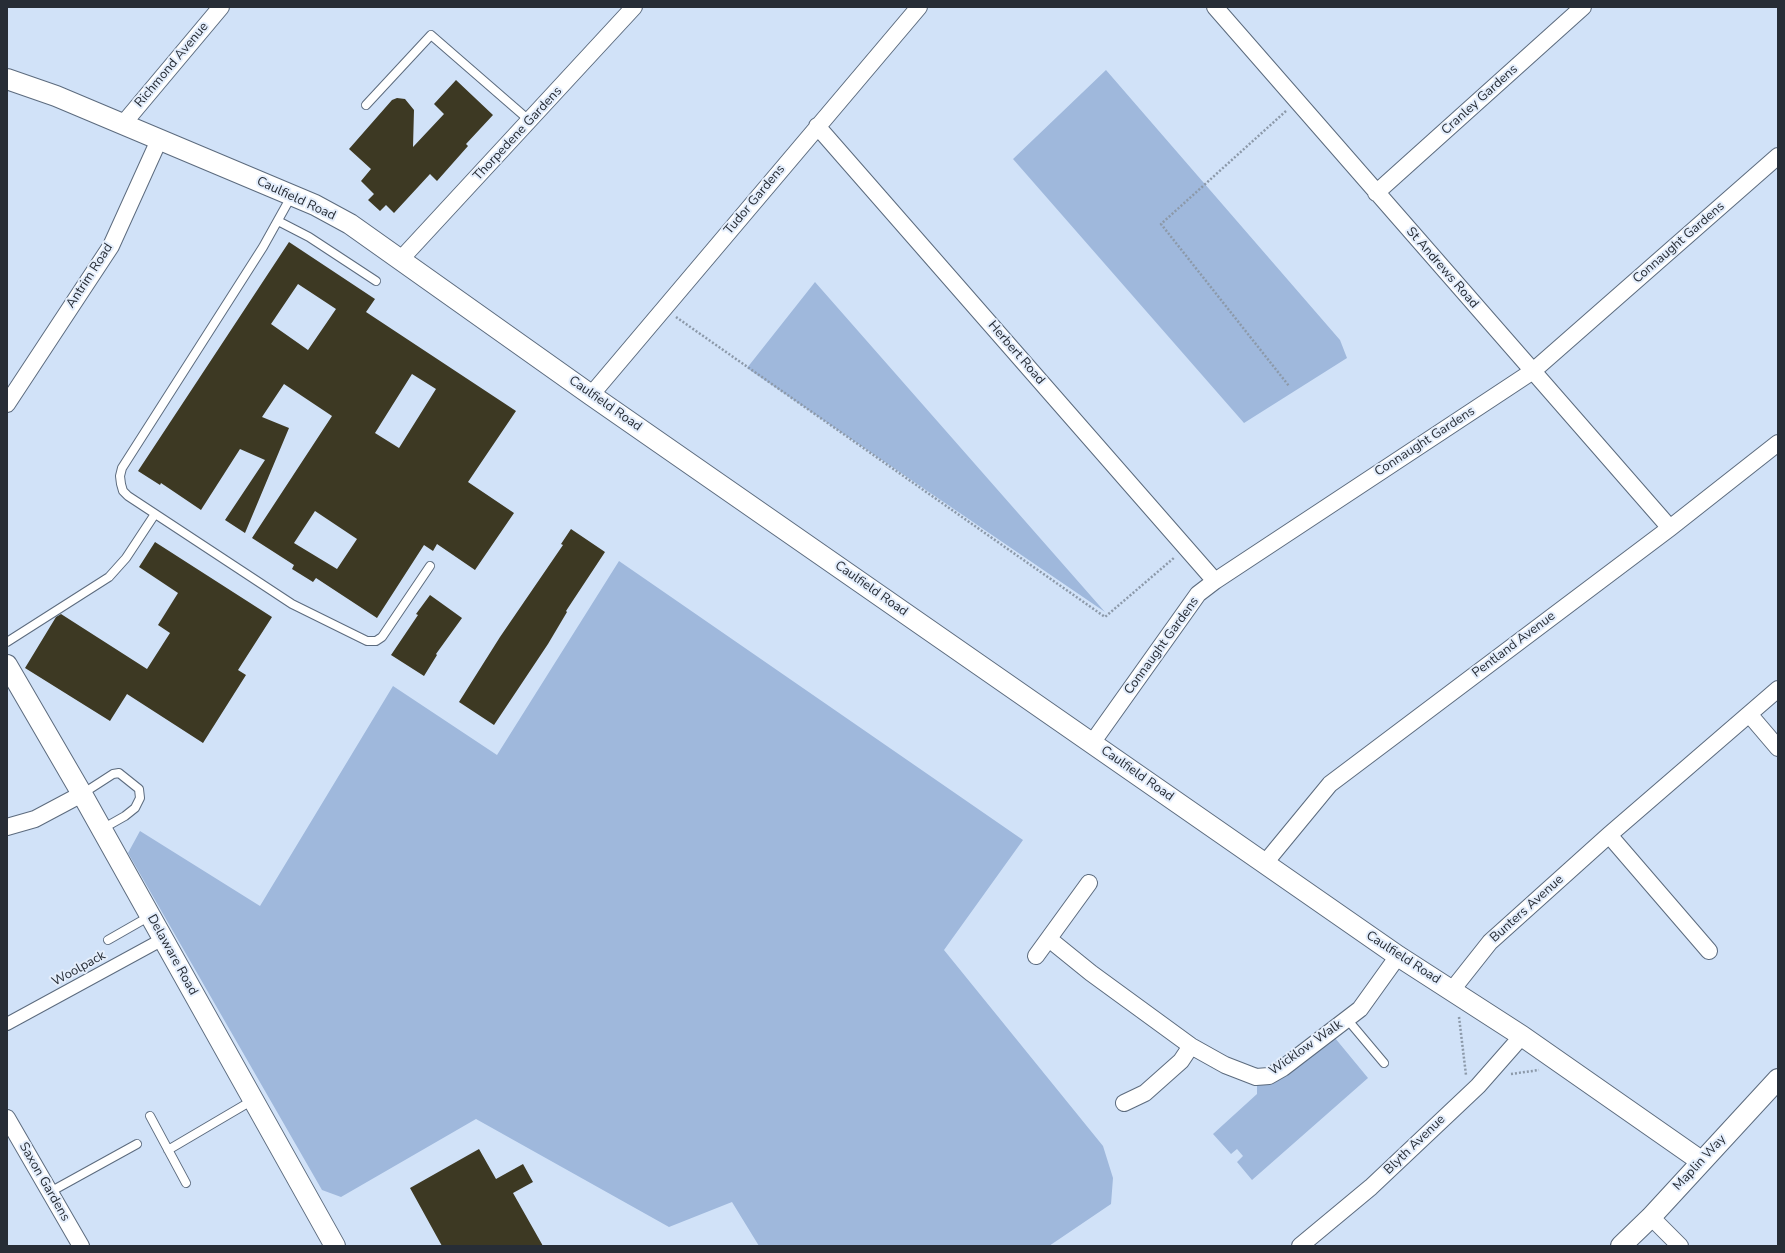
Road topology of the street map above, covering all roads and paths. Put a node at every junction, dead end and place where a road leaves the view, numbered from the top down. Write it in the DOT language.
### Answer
graph roads {
  1 [pos="221,7"];
  2 [pos="634,7"];
  3 [pos="920,7"];
  4 [pos="1583,7"];
  5 [pos="1221,9"];
  6 [pos="7,79"];
  7 [pos="1297,101"];
  8 [pos="366,106"];
  9 [pos="530,121"];
  10 [pos="123,124"];
  11 [pos="818,126"];
  12 [pos="159,140"];
  13 [pos="1778,156"];
  14 [pos="1376,193"];
  15 [pos="292,195"];
  16 [pos="278,221"];
  17 [pos="401,260"];
  18 [pos="376,280"];
  19 [pos="664,308"];
  20 [pos="1533,371"];
  21 [pos="1289,386"];
  22 [pos="591,395"];
  23 [pos="7,404"];
  24 [pos="1778,443"];
  25 [pos="155,514"];
  26 [pos="1670,528"];
  27 [pos="1187,548"];
  28 [pos="430,566"];
  29 [pos="1215,581"];
  30 [pos="7,642"];
  31 [pos="7,665"];
  32 [pos="1778,689"];
  33 [pos="1749,714"];
  34 [pos="1092,743"];
  35 [pos="1778,748"];
  36 [pos="82,794"];
  37 [pos="7,827"];
  38 [pos="102,829"];
  39 [pos="1610,835"];
  40 [pos="1265,863"];
  41 [pos="1089,883"];
  42 [pos="150,916"];
  43 [pos="163,939"];
  44 [pos="1049,939"];
  45 [pos="108,940"];
  46 [pos="1709,951"];
  47 [pos="1036,956"];
  48 [pos="1398,956"];
  49 [pos="1457,993"];
  50 [pos="1348,1019"];
  51 [pos="7,1024"];
  52 [pos="1522,1036"];
  53 [pos="1191,1046"];
  54 [pos="1555,1059"];
  55 [pos="1384,1063"];
  56 [pos="1495,1067"];
  57 [pos="1778,1079"];
  58 [pos="1478,1086"];
  59 [pos="254,1100"];
  60 [pos="1124,1103"];
  61 [pos="150,1116"];
  62 [pos="9,1126"];
  63 [pos="137,1144"];
  64 [pos="168,1150"];
  65 [pos="1701,1161"];
  66 [pos="186,1183"];
  67 [pos="50,1192"];
  68 [pos="1651,1217"];
  69 [pos="81,1246"];
  70 [pos="335,1246"];
  71 [pos="1300,1246"];
  72 [pos="1621,1246"];
  73 [pos="1680,1246"];
  1 -- 10 [label="street, Richmond Avenue"];
  2 -- 9 [label="street, Thorpedene Gardens"];
  3 -- 11 [label="street, Tudor Gardens"];
  4 -- 14 [label="street, Cranley Gardens"];
  5 -- 7 [label="street, St Andrews Road"];
  6 -- 10 [label="street, Caulfield Road"];
  7 -- 14 [label="street, St Andrews Road"];
  7 -- 21 [label="path"];
  8 -- 9 [label="lane"];
  9 -- 17 [label="street, Thorpedene Gardens"];
  10 -- 12 [label="street, Caulfield Road"];
  11 -- 19 [label="street, Tudor Gardens"];
  11 -- 27 [label="street, Herbert Road"];
  12 -- 15 [label="street, Caulfield Road"];
  12 -- 23 [label="street, Antrim Road"];
  13 -- 20 [label="street, Connaught Gardens"];
  14 -- 20 [label="street, St Andrews Road"];
  15 -- 16 [label="lane"];
  15 -- 17 [label="street, Caulfield Road"];
  16 -- 18 [label="lane"];
  16 -- 25 [label="lane"];
  17 -- 22 [label="street, Caulfield Road"];
  19 -- 22 [label="street, Tudor Gardens"];
  19 -- 27 [label="path"];
  20 -- 26 [label="street, St Andrews Road"];
  20 -- 29 [label="street, Connaught Gardens"];
  22 -- 34 [label="street, Caulfield Road"];
  24 -- 26 [label="street, Pentland Avenue"];
  25 -- 28 [label="lane"];
  25 -- 30 [label="lane"];
  26 -- 40 [label="street, Pentland Avenue"];
  27 -- 29 [label="street, Herbert Road"];
  29 -- 34 [label="street, Connaught Gardens"];
  31 -- 36 [label="street, Delaware Road"];
  32 -- 33 [label="street, Bunters Avenue"];
  33 -- 35 [label="street"];
  33 -- 39 [label="street, Bunters Avenue"];
  34 -- 40 [label="street, Caulfield Road"];
  36 -- 37 [label="street"];
  36 -- 38 [label="street, Delaware Road"];
  36 -- 38 [label="lane"];
  38 -- 42 [label="street, Delaware Road"];
  39 -- 46 [label="street"];
  39 -- 49 [label="street, Bunters Avenue"];
  40 -- 48 [label="street, Caulfield Road"];
  41 -- 44 [label="street"];
  42 -- 43 [label="street, Delaware Road"];
  42 -- 45 [label="lane"];
  43 -- 51 [label="street, Woolpack"];
  43 -- 59 [label="street, Delaware Road"];
  44 -- 47 [label="street"];
  44 -- 53 [label="street, Wicklow Walk"];
  48 -- 49 [label="street, Caulfield Road"];
  48 -- 50 [label="street, Wicklow Walk"];
  49 -- 52 [label="street, Caulfield Road"];
  49 -- 58 [label="path"];
  50 -- 53 [label="street, Wicklow Walk"];
  50 -- 55 [label="lane"];
  52 -- 54 [label="street, Caulfield Road"];
  52 -- 56 [label="street, Blyth Avenue"];
  53 -- 60 [label="street"];
  54 -- 56 [label="path"];
  54 -- 65 [label="street, Caulfield Road"];
  56 -- 58 [label="street, Blyth Avenue"];
  57 -- 65 [label="street, Maplin Way"];
  58 -- 71 [label="street, Blyth Avenue"];
  59 -- 64 [label="lane"];
  59 -- 70 [label="street, Delaware Road"];
  61 -- 64 [label="lane"];
  62 -- 67 [label="street, Saxon Gardens"];
  63 -- 67 [label="lane"];
  64 -- 66 [label="lane"];
  65 -- 68 [label="street, Maplin Way"];
  67 -- 69 [label="street, Saxon Gardens"];
  68 -- 72 [label="street, Maplin Way"];
  68 -- 73 [label="street"];
}
